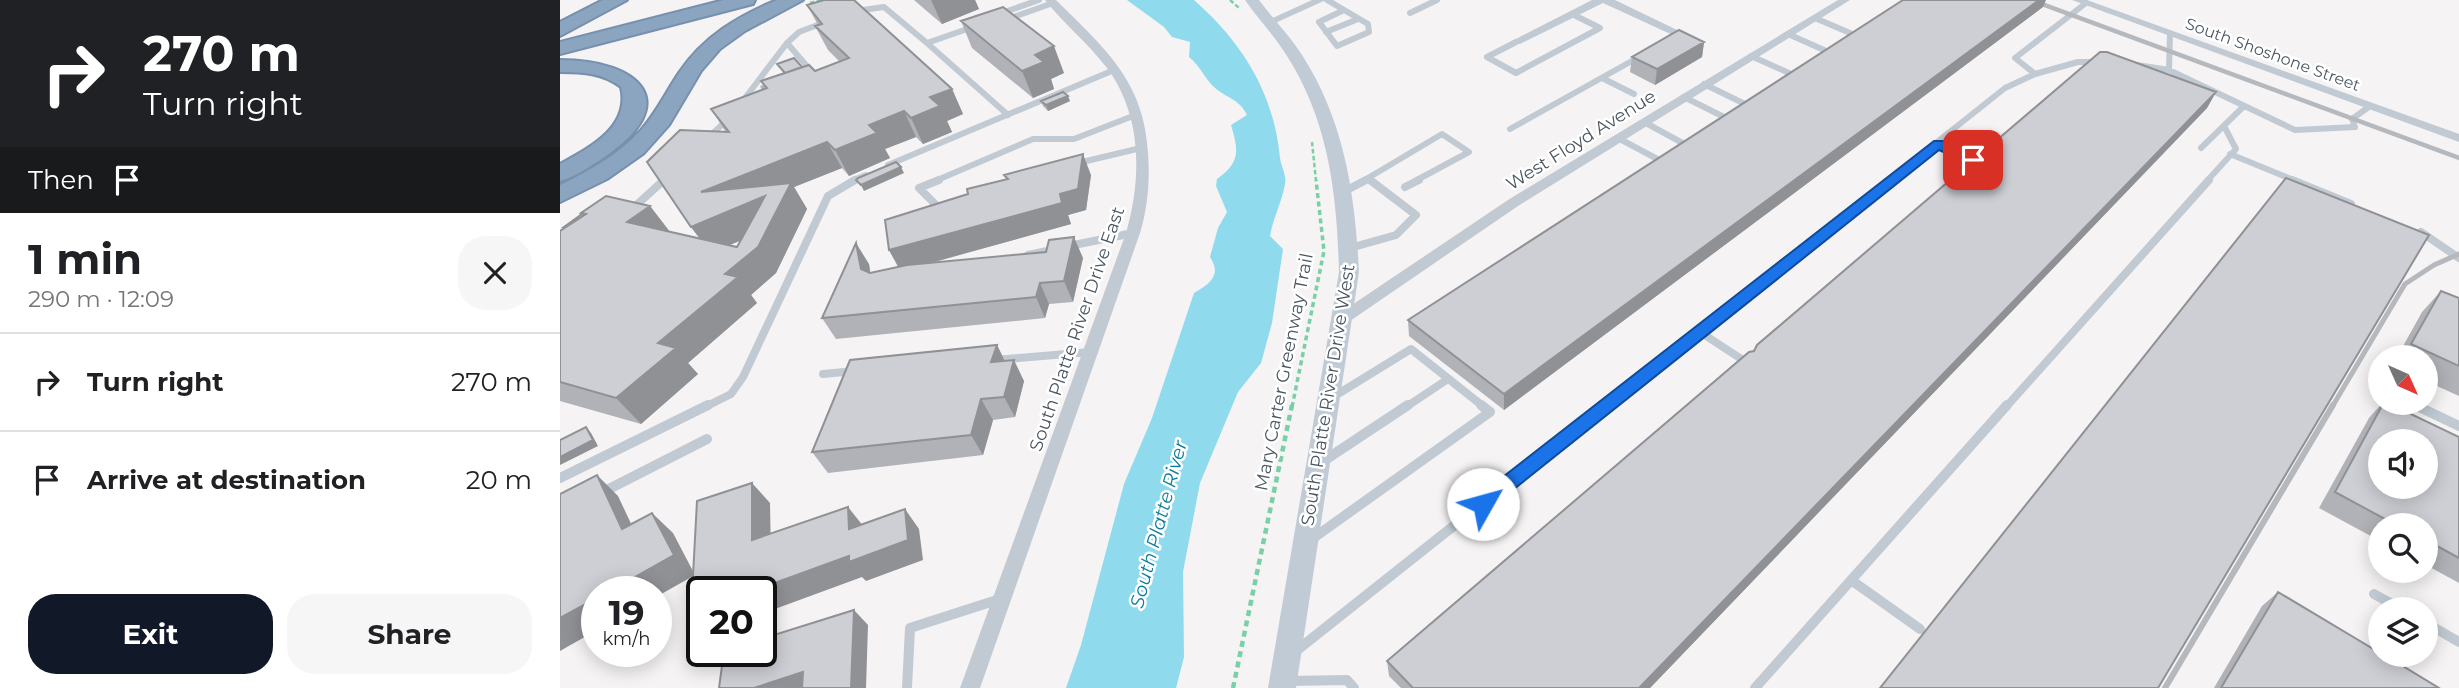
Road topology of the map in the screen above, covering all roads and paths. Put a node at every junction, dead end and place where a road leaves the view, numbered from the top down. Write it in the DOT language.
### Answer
graph roads {
  1 [pos="618,0"];
  2 [pos="711,0"];
  3 [pos="746,0"];
  4 [pos="794,0"];
  5 [pos="1230,0"];
  6 [pos="1321,0"];
  7 [pos="1327,0"];
  8 [pos="1437,0"];
  9 [pos="1600,0"];
  10 [pos="1606,0"];
  11 [pos="1845,0"];
  12 [pos="1047,1"];
  13 [pos="2081,2"];
  14 [pos="1248,7"];
  15 [pos="1344,10"];
  16 [pos="1410,13"];
  17 [pos="848,14"];
  18 [pos="1572,14"];
  19 [pos="993,16"];
  20 [pos="835,18"];
  21 [pos="1815,18"];
  22 [pos="1358,19"];
  23 [pos="999,22"];
  24 [pos="1269,22"];
  25 [pos="975,26"];
  26 [pos="560,30"];
  27 [pos="1326,32"];
  28 [pos="1850,33"];
  29 [pos="1678,34"];
  30 [pos="1788,34"];
  31 [pos="2170,34"];
  32 [pos="560,38"];
  33 [pos="1667,40"];
  34 [pos="1516,42"];
  35 [pos="787,43"];
  36 [pos="927,43"];
  37 [pos="1702,46"];
  38 [pos="560,48"];
  39 [pos="1824,50"];
  40 [pos="1646,53"];
  41 [pos="1751,55"];
  42 [pos="2104,61"];
  43 [pos="2128,64"];
  44 [pos="560,66"];
  45 [pos="1114,70"];
  46 [pos="2169,70"];
  47 [pos="1789,73"];
  48 [pos="2035,74"];
  49 [pos="1602,78"];
  50 [pos="822,83"];
  51 [pos="1704,84"];
  52 [pos="1634,94"];
  53 [pos="1684,97"];
  54 [pos="739,106"];
  55 [pos="1749,106"];
  56 [pos="2244,106"];
  57 [pos="2370,106"];
  58 [pos="1138,114"];
  59 [pos="1008,115"];
  60 [pos="731,116"];
  61 [pos="1724,117"];
  62 [pos="1644,122"];
  63 [pos="2224,126"];
  64 [pos="1510,129"];
  65 [pos="1310,134"];
  66 [pos="1618,138"];
  67 [pos="2459,138"];
  68 [pos="703,142"];
  69 [pos="1938,144"];
  70 [pos="1688,146"];
  71 [pos="1141,148"];
  72 [pos="2201,148"];
  73 [pos="2230,154"];
  74 [pos="1973,160"];
  75 [pos="1663,162"];
  76 [pos="1065,166"];
  77 [pos="675,169"];
  78 [pos="560,174"];
  79 [pos="1369,179"];
  80 [pos="1405,187"];
  81 [pos="1345,191"];
  82 [pos="560,195"];
  83 [pos="937,206"];
  84 [pos="2365,210"];
  85 [pos="628,213"];
  86 [pos="944,213"];
  87 [pos="932,218"];
  88 [pos="2413,229"];
  89 [pos="1133,233"];
  90 [pos="1349,248"];
  91 [pos="1014,258"];
  92 [pos="2459,258"];
  93 [pos="1342,319"];
  94 [pos="1700,332"];
  95 [pos="1090,352"];
  96 [pos="984,361"];
  97 [pos="1746,362"];
  98 [pos="863,371"];
  99 [pos="823,374"];
  100 [pos="1448,379"];
  101 [pos="1328,400"];
  102 [pos="2436,415"];
  103 [pos="2459,426"];
  104 [pos="706,439"];
  105 [pos="1318,465"];
  106 [pos="560,478"];
  107 [pos="595,496"];
  108 [pos="1305,544"];
  109 [pos="1851,580"];
  110 [pos="2374,594"];
  111 [pos="2379,597"];
  112 [pos="1003,598"];
  113 [pos="1920,629"];
  114 [pos="2438,630"];
  115 [pos="2459,642"];
  116 [pos="1287,658"];
  117 [pos="1283,684"];
  118 [pos="907,688"];
  119 [pos="970,688"];
  120 [pos="1233,688"];
  121 [pos="1354,688"];
  122 [pos="1755,688"];
  1 -- 26 [label="highway"];
  2 -- 32 [label="highway"];
  3 -- 38 [label="highway"];
  4 -- 82 [label="highway"];
  5 -- 14 [label="path"];
  6 -- 24 [label="street"];
  7 -- 15 [label="lane"];
  8 -- 16 [label="lane"];
  9 -- 18 [label="street"];
  10 -- 29 [label="street"];
  11 -- 21 [label="street, West Floyd Avenue"];
  12 -- 19 [label="lane"];
  12 -- 23 [label="lane"];
  12 -- 45 [label="street, South Platte River Drive East"];
  13 -- 31 [label="street, South Shoshone Street"];
  13 -- 48 [label="lane"];
  14 -- 24 [label="street, South Platte River Drive West"];
  15 -- 22 [label="lane"];
  15 -- 27 [label="lane"];
  17 -- 36 [label="lane"];
  18 -- 34 [label="street"];
  18 -- 34 [label="lane"];
  20 -- 35 [label="lane"];
  21 -- 28 [label="lane"];
  21 -- 30 [label="street, West Floyd Avenue"];
  22 -- 27 [label="lane"];
  22 -- 27 [label="lane"];
  24 -- 81 [label="street, South Platte River Drive West"];
  25 -- 36 [label="lane"];
  29 -- 33 [label="lane"];
  29 -- 37 [label="street"];
  30 -- 39 [label="lane"];
  30 -- 41 [label="street, West Floyd Avenue"];
  31 -- 46 [label="lane"];
  31 -- 57 [label="street, South Shoshone Street"];
  35 -- 50 [label="lane"];
  35 -- 54 [label="lane"];
  36 -- 59 [label="lane"];
  40 -- 49 [label="lane"];
  41 -- 47 [label="lane"];
  41 -- 51 [label="street, West Floyd Avenue"];
  42 -- 48 [label="lane"];
  43 -- 46 [label="lane"];
  44 -- 78 [label="highway"];
  45 -- 58 [label="street, South Platte River Drive East"];
  45 -- 59 [label="lane"];
  46 -- 56 [label="lane"];
  48 -- 69 [label="lane"];
  49 -- 52 [label="lane"];
  49 -- 64 [label="lane"];
  51 -- 53 [label="street, West Floyd Avenue"];
  51 -- 55 [label="lane"];
  53 -- 61 [label="lane"];
  53 -- 62 [label="street, West Floyd Avenue"];
  56 -- 57 [label="lane"];
  56 -- 63 [label="lane"];
  57 -- 67 [label="street, South Shoshone Street"];
  58 -- 71 [label="street, South Platte River Drive East"];
  58 -- 83 [label="lane"];
  59 -- 106 [label="lane"];
  60 -- 68 [label="lane"];
  62 -- 66 [label="street, West Floyd Avenue"];
  62 -- 70 [label="lane"];
  63 -- 72 [label="lane"];
  63 -- 73 [label="lane"];
  65 -- 120 [label="path, Mary Carter Greenway Trail"];
  66 -- 75 [label="lane"];
  66 -- 93 [label="street, West Floyd Avenue"];
  69 -- 74 [label="lane"];
  69 -- 94 [label="lane"];
  71 -- 76 [label="lane"];
  71 -- 89 [label="street, South Platte River Drive East"];
  73 -- 84 [label="lane"];
  73 -- 109 [label="lane"];
  77 -- 85 [label="lane"];
  79 -- 80 [label="lane"];
  79 -- 81 [label="lane"];
  79 -- 90 [label="lane"];
  81 -- 90 [label="street, South Platte River Drive West"];
  86 -- 87 [label="lane"];
  88 -- 92 [label="lane"];
  89 -- 91 [label="lane"];
  89 -- 95 [label="street, South Platte River Drive East"];
  90 -- 93 [label="street, South Platte River Drive West"];
  93 -- 101 [label="street, South Platte River Drive West"];
  94 -- 97 [label="lane"];
  94 -- 116 [label="lane"];
  95 -- 96 [label="lane"];
  95 -- 112 [label="street, South Platte River Drive East"];
  98 -- 99 [label="lane"];
  100 -- 101 [label="lane"];
  100 -- 105 [label="lane"];
  100 -- 108 [label="lane"];
  101 -- 105 [label="street, South Platte River Drive West"];
  102 -- 103 [label="lane"];
  104 -- 107 [label="lane"];
  105 -- 108 [label="street, South Platte River Drive West"];
  108 -- 116 [label="street, South Platte River Drive West"];
  109 -- 113 [label="lane"];
  109 -- 122 [label="lane"];
  110 -- 111 [label="lane"];
  112 -- 118 [label="lane"];
  112 -- 119 [label="street, South Platte River Drive East"];
  114 -- 115 [label="lane"];
  116 -- 117 [label="street, South Platte River Drive West"];
  117 -- 121 [label="lane"];
}
